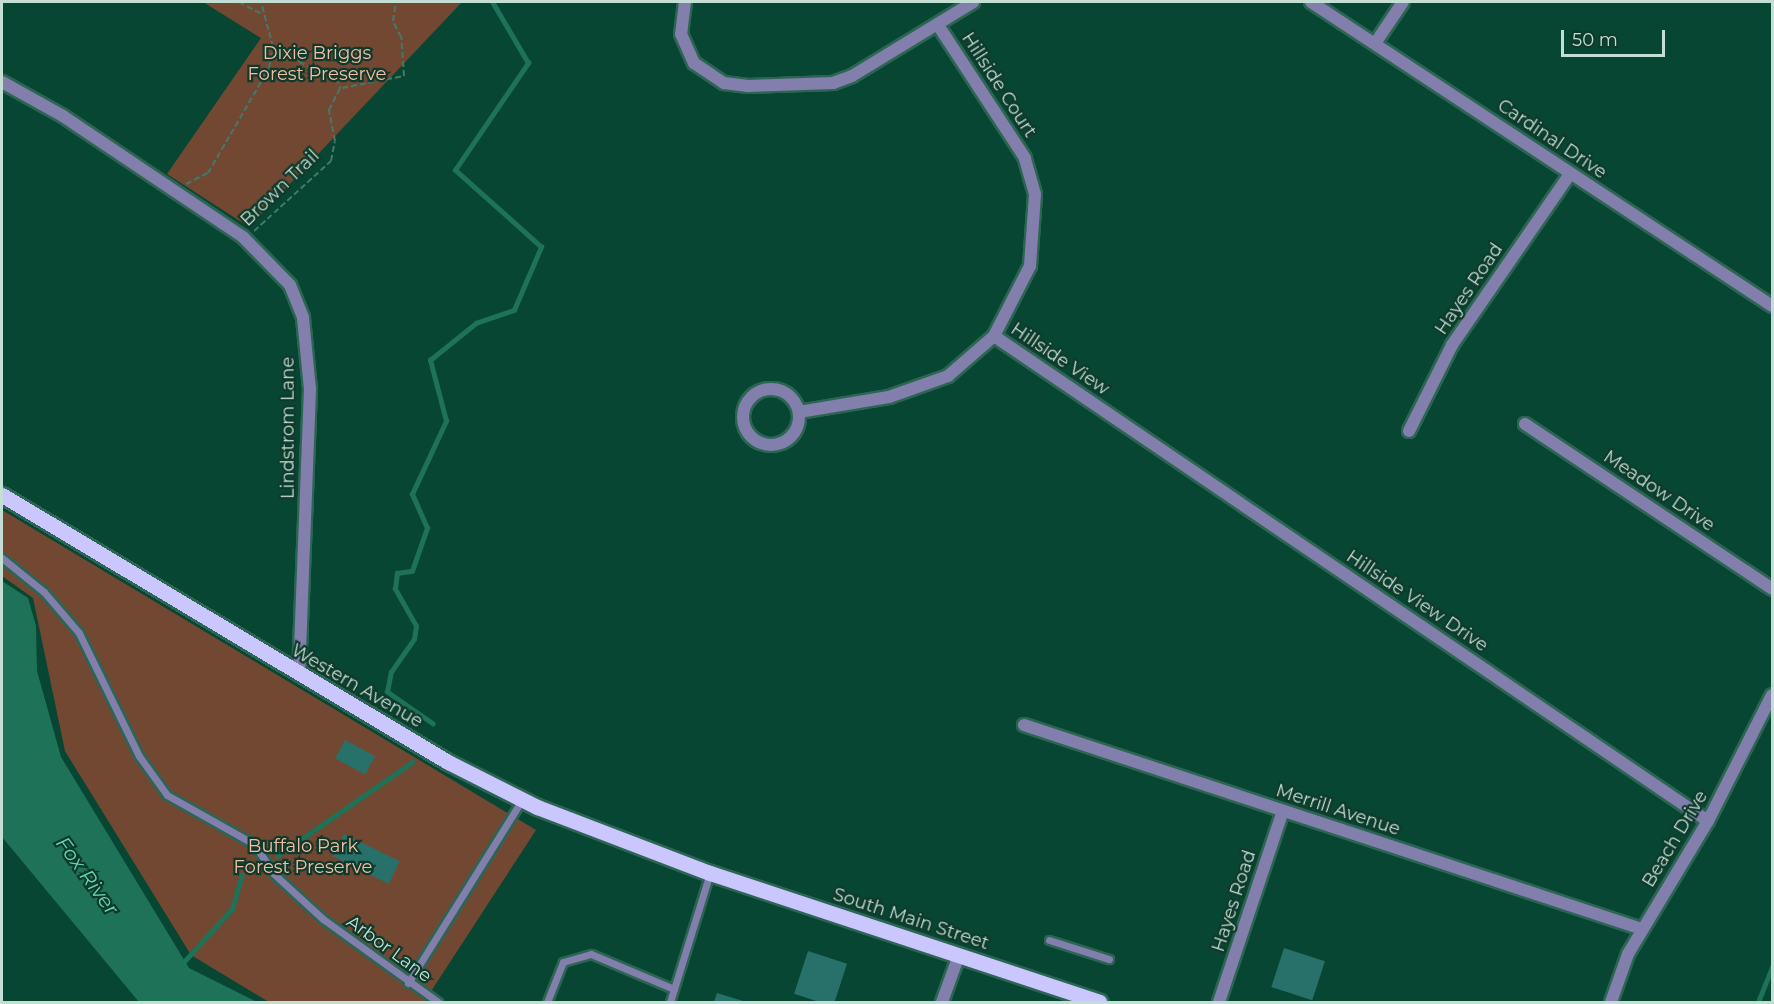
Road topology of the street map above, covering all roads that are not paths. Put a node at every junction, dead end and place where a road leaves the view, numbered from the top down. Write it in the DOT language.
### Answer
graph roads {
  1 [pos="685,2"];
  2 [pos="973,2"];
  3 [pos="1311,2"];
  4 [pos="1403,2"];
  5 [pos="938,25"];
  6 [pos="1376,42"];
  7 [pos="2,82"];
  8 [pos="1570,174"];
  9 [pos="1773,306"];
  10 [pos="994,336"];
  11 [pos="799,412"];
  12 [pos="1105,412"];
  13 [pos="1525,424"];
  14 [pos="1409,431"];
  15 [pos="2,495"];
  16 [pos="2,558"];
  17 [pos="1773,589"];
  18 [pos="299,675"];
  19 [pos="1773,695"];
  20 [pos="1024,725"];
  21 [pos="522,800"];
  22 [pos="1283,811"];
  23 [pos="1708,820"];
  24 [pos="710,873"];
  25 [pos="1642,929"];
  26 [pos="1049,940"];
  27 [pos="959,955"];
  28 [pos="1109,959"];
  29 [pos="408,982"];
  30 [pos="674,989"];
  31 [pos="438,1002"];
  32 [pos="547,1002"];
  33 [pos="670,1002"];
  34 [pos="942,1002"];
  35 [pos="1099,1002"];
  36 [pos="1219,1002"];
  37 [pos="1611,1002"];
  1 -- 5 [label="street"];
  2 -- 5 [label="street"];
  3 -- 6 [label="street, Cardinal Drive"];
  4 -- 6 [label="street"];
  5 -- 10 [label="street, Hillside Court"];
  6 -- 8 [label="street, Cardinal Drive"];
  7 -- 18 [label="street, Lindstrom Lane"];
  8 -- 9 [label="street, Cardinal Drive"];
  8 -- 14 [label="street, Hayes Road"];
  10 -- 11 [label="street, Hillside Court"];
  10 -- 12 [label="street, Hillside View"];
  11 -- 11 [label="street"];
  12 -- 23 [label="street, Hillside View Drive"];
  13 -- 17 [label="street, Meadow Drive"];
  15 -- 18 [label="main road, Western Avenue"];
  16 -- 29 [label="lane, Arbor Lane"];
  18 -- 21 [label="main road, Western Avenue"];
  19 -- 23 [label="street, Beach Drive"];
  20 -- 22 [label="street, Merrill Avenue"];
  21 -- 24 [label="main road, Western Avenue"];
  21 -- 29 [label="lane"];
  22 -- 25 [label="street, Merrill Avenue"];
  22 -- 36 [label="street, Hayes Road"];
  23 -- 25 [label="street, Beach Drive"];
  24 -- 27 [label="main road, South Main Street"];
  24 -- 30 [label="lane"];
  25 -- 37 [label="street, Beach Drive"];
  26 -- 28 [label="lane"];
  27 -- 34 [label="street"];
  27 -- 35 [label="main road, South Main Street"];
  29 -- 31 [label="lane, Arbor Lane"];
  30 -- 32 [label="lane"];
  30 -- 33 [label="lane"];
}
